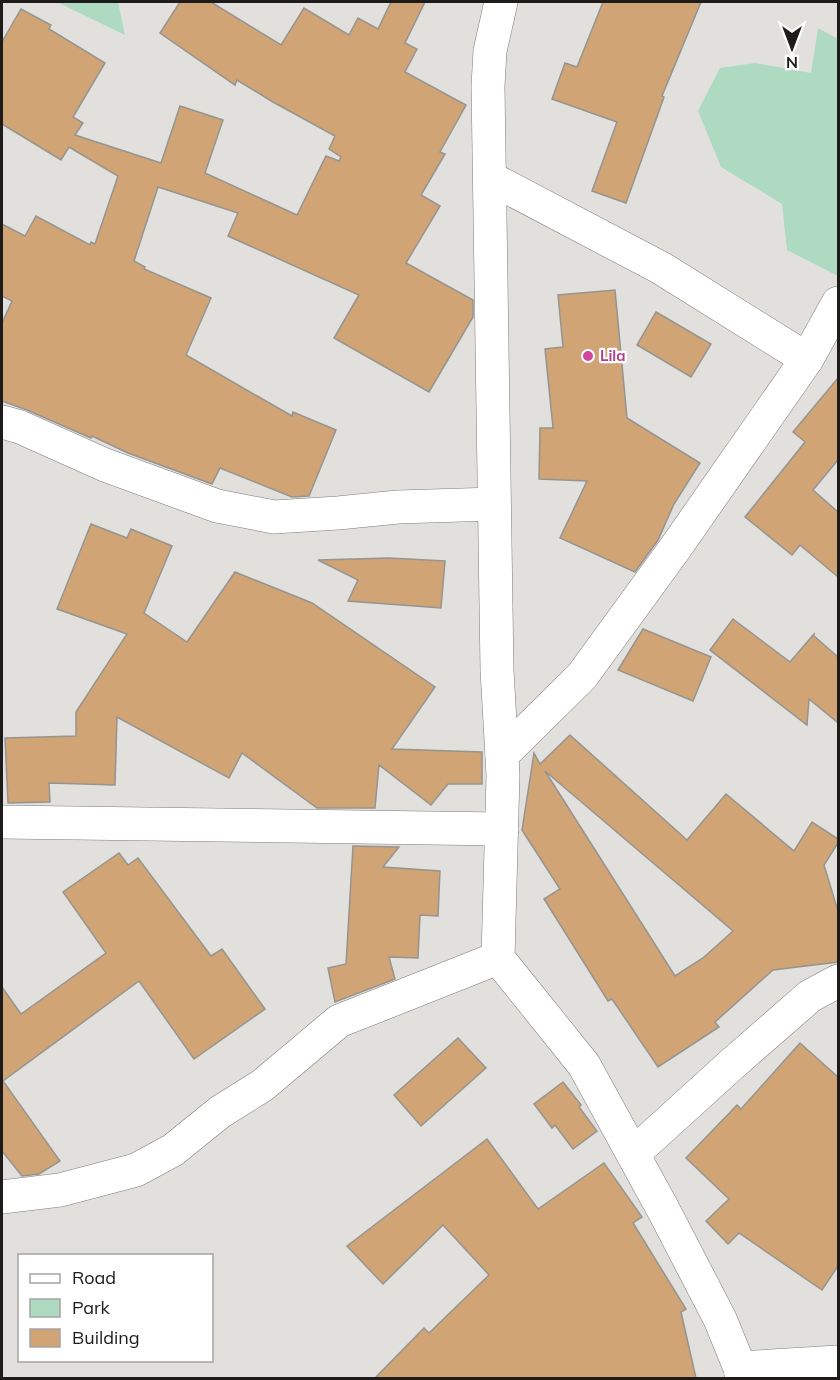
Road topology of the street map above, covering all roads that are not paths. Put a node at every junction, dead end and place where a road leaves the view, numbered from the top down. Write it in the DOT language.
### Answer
graph roads {
  1 [pos="501,2"];
  2 [pos="490,178"];
  3 [pos="838,303"];
  4 [pos="807,359"];
  5 [pos="2,422"];
  6 [pos="494,504"];
  7 [pos="502,755"];
  8 [pos="3,822"];
  9 [pos="502,829"];
  10 [pos="498,958"];
  11 [pos="838,981"];
  12 [pos="633,1154"];
  13 [pos="2,1197"];
  14 [pos="838,1362"];
  15 [pos="741,1373"];
  1 -- 2 [label="street"];
  2 -- 4 [label="street"];
  2 -- 6 [label="street"];
  3 -- 4 [label="street"];
  4 -- 7 [label="street"];
  5 -- 6 [label="street"];
  6 -- 7 [label="street"];
  7 -- 9 [label="street"];
  8 -- 9 [label="street"];
  9 -- 10 [label="street"];
  10 -- 12 [label="street"];
  10 -- 13 [label="street"];
  11 -- 12 [label="street"];
  12 -- 15 [label="street"];
  14 -- 15 [label="street"];
}
